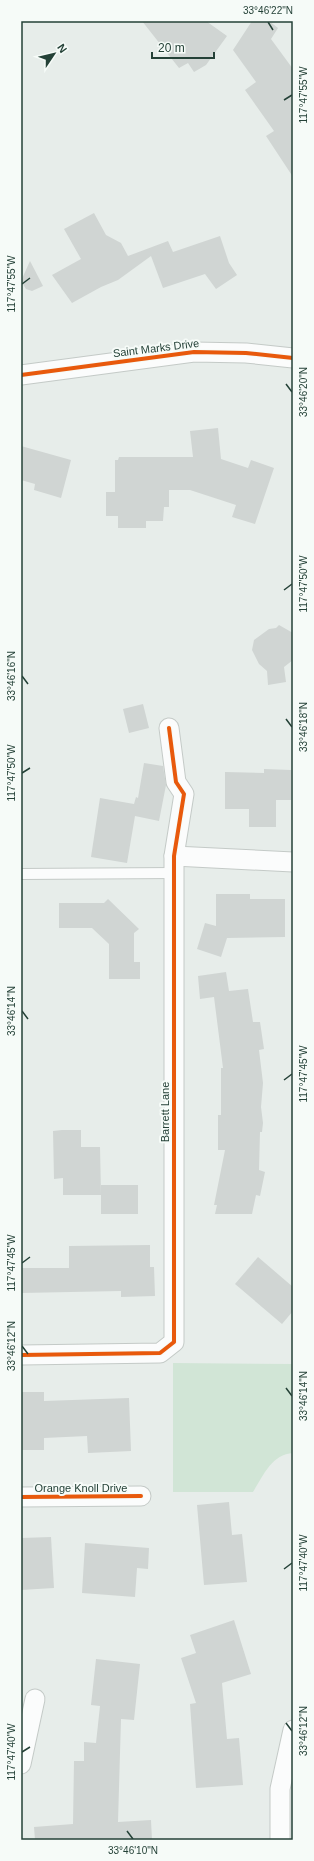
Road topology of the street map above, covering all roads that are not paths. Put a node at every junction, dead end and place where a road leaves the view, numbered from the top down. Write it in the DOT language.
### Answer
graph roads {
  1 [pos="293,358"];
  2 [pos="21,375"];
  3 [pos="169,728"];
  4 [pos="293,862"];
  5 [pos="174,864"];
  6 [pos="21,874"];
  7 [pos="21,1356"];
  8 [pos="141,1496"];
  9 [pos="21,1497"];
  10 [pos="35,1698"];
  11 [pos="293,1730"];
  12 [pos="21,1764"];
  13 [pos="280,1840"];
  1 -- 2 [label="street, Saint Marks Drive"];
  3 -- 5 [label="street, Barrett Lane"];
  4 -- 5 [label="street"];
  5 -- 6 [label="lane"];
  5 -- 7 [label="street, Barrett Lane"];
  8 -- 9 [label="street, Orange Knoll Drive"];
  10 -- 12 [label="street"];
  11 -- 13 [label="street"];
}
